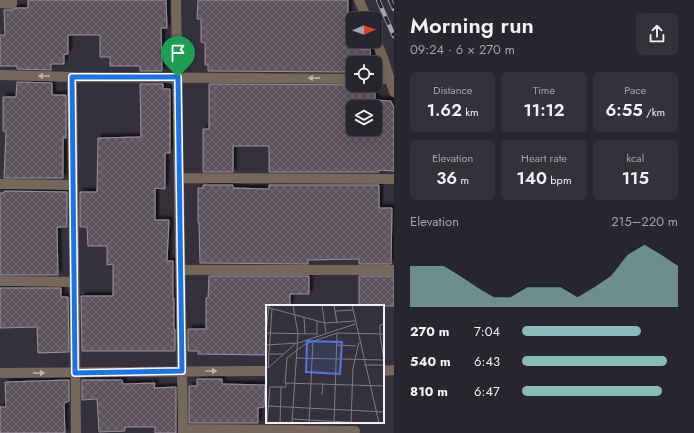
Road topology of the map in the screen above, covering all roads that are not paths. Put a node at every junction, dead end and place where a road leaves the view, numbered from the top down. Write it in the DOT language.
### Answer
graph roads {
  1 [pos="12,0"];
  2 [pos="176,0"];
  3 [pos="359,0"];
  4 [pos="0,3"];
  5 [pos="364,12"];
  6 [pos="379,48"];
  7 [pos="0,75"];
  8 [pos="72,77"];
  9 [pos="178,77"];
  10 [pos="346,79"];
  11 [pos="382,79"];
  12 [pos="389,79"];
  13 [pos="394,92"];
  14 [pos="179,178"];
  15 [pos="394,179"];
  16 [pos="0,184"];
  17 [pos="73,185"];
  18 [pos="181,270"];
  19 [pos="394,270"];
  20 [pos="0,281"];
  21 [pos="74,282"];
  22 [pos="394,370"];
  23 [pos="182,371"];
  24 [pos="266,371"];
  25 [pos="384,371"];
  26 [pos="0,373"];
  27 [pos="75,373"];
  28 [pos="355,429"];
  29 [pos="183,431"];
  30 [pos="76,433"];
  1 -- 4 [label="street"];
  2 -- 9 [label="street"];
  3 -- 5 [label="street"];
  6 -- 12 [label="street"];
  8 -- 7 [label="street, one-way"];
  8 -- 9 [label="street"];
  8 -- 17 [label="street"];
  10 -- 9 [label="street, one-way"];
  9 -- 14 [label="street"];
  11 -- 12 [label="street"];
  12 -- 13 [label="street"];
  14 -- 15 [label="street"];
  14 -- 18 [label="street"];
  16 -- 17 [label="street"];
  17 -- 21 [label="street"];
  18 -- 19 [label="street"];
  18 -- 23 [label="street"];
  20 -- 21 [label="street"];
  21 -- 27 [label="street"];
  22 -- 25 [label="street"];
  23 -- 24 [label="street, one-way"];
  23 -- 27 [label="street"];
  23 -- 29 [label="street"];
  26 -- 27 [label="street, one-way"];
  27 -- 30 [label="street"];
  28 -- 29 [label="street"];
}
